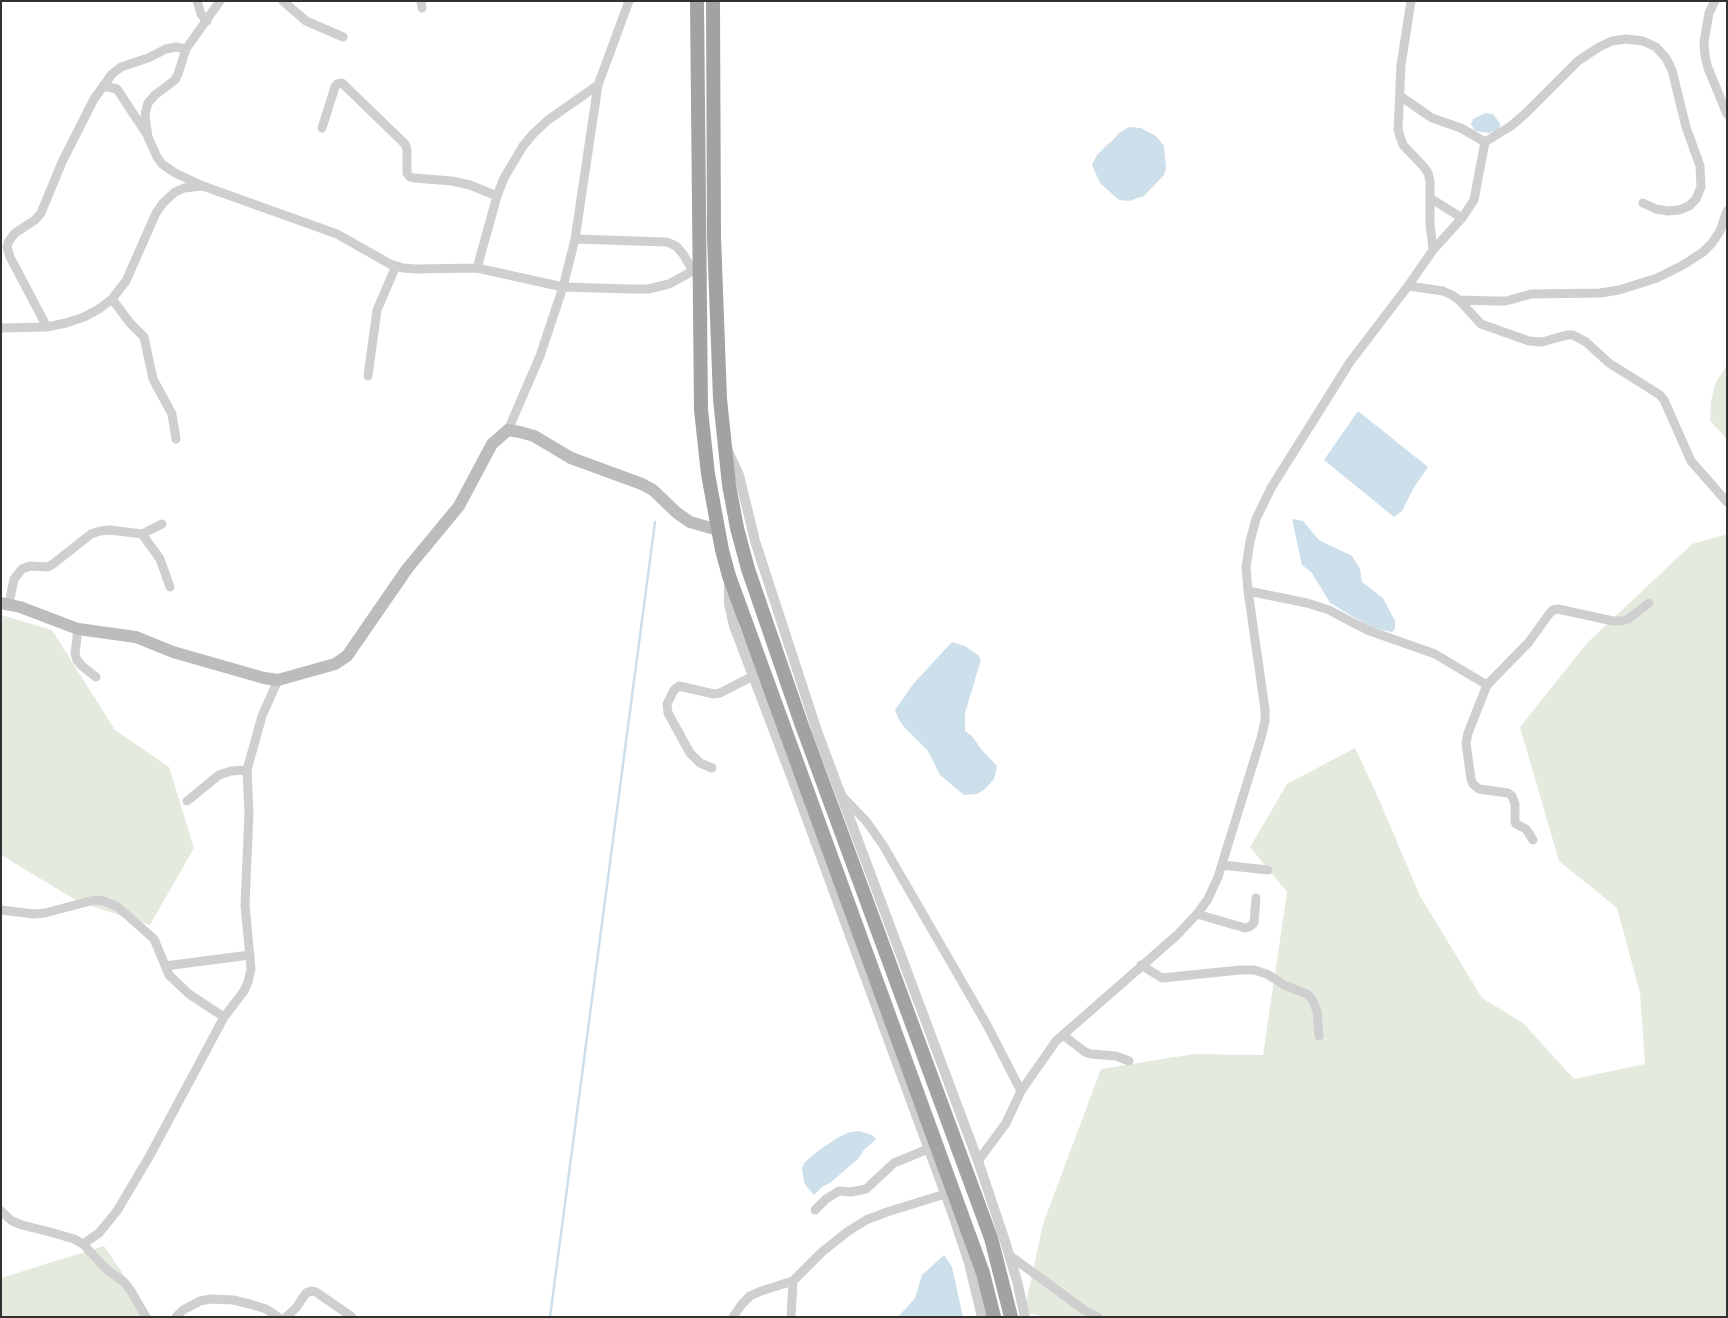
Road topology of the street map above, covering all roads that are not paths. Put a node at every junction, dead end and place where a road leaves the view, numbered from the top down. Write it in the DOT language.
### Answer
graph roads {
  1 [pos="197,1"];
  2 [pos="220,1"];
  3 [pos="283,1"];
  4 [pos="629,1"];
  5 [pos="697,1"];
  6 [pos="713,1"];
  7 [pos="1411,1"];
  8 [pos="1715,1"];
  9 [pos="207,21"];
  10 [pos="343,37"];
  11 [pos="186,49"];
  12 [pos="598,85"];
  13 [pos="102,86"];
  14 [pos="1400,96"];
  15 [pos="1727,114"];
  16 [pos="322,128"];
  17 [pos="148,137"];
  18 [pos="1485,142"];
  19 [pos="203,186"];
  20 [pos="497,196"];
  21 [pos="1430,198"];
  22 [pos="1643,203"];
  23 [pos="1727,211"];
  24 [pos="1462,218"];
  25 [pos="574,239"];
  26 [pos="1433,250"];
  27 [pos="396,266"];
  28 [pos="477,268"];
  29 [pos="697,269"];
  30 [pos="1408,286"];
  31 [pos="564,287"];
  32 [pos="112,299"];
  33 [pos="1459,300"];
  34 [pos="48,327"];
  35 [pos="1,328"];
  36 [pos="368,376"];
  37 [pos="508,430"];
  38 [pos="176,439"];
  39 [pos="724,443"];
  40 [pos="1727,502"];
  41 [pos="162,524"];
  42 [pos="718,530"];
  43 [pos="142,534"];
  44 [pos="729,576"];
  45 [pos="170,587"];
  46 [pos="1248,591"];
  47 [pos="5,603"];
  48 [pos="1649,603"];
  49 [pos="78,629"];
  50 [pos="753,676"];
  51 [pos="96,677"];
  52 [pos="278,680"];
  53 [pos="1487,685"];
  54 [pos="712,768"];
  55 [pos="248,770"];
  56 [pos="842,796"];
  57 [pos="187,801"];
  58 [pos="1533,840"];
  59 [pos="1222,865"];
  60 [pos="1268,870"];
  61 [pos="1256,898"];
  62 [pos="1,910"];
  63 [pos="1197,914"];
  64 [pos="250,955"];
  65 [pos="1141,965"];
  66 [pos="165,966"];
  67 [pos="224,1017"];
  68 [pos="1062,1035"];
  69 [pos="1319,1036"];
  70 [pos="1129,1061"];
  71 [pos="1021,1091"];
  72 [pos="928,1149"];
  73 [pos="978,1161"];
  74 [pos="945,1194"];
  75 [pos="814,1210"];
  76 [pos="1,1212"];
  77 [pos="83,1244"];
  78 [pos="1009,1255"];
  79 [pos="793,1281"];
  80 [pos="146,1317"];
  81 [pos="176,1317"];
  82 [pos="278,1317"];
  83 [pos="286,1317"];
  84 [pos="352,1317"];
  85 [pos="733,1317"];
  86 [pos="791,1317"];
  87 [pos="982,1317"];
  88 [pos="994,1317"];
  89 [pos="1011,1317"];
  90 [pos="1025,1317"];
  91 [pos="1098,1317"];
  1 -- 9 [label="street"];
  2 -- 9 [label="street"];
  3 -- 10 [label="street"];
  4 -- 12 [label="street"];
  5 -- 29 [label="highway"];
  6 -- 39 [label="highway"];
  7 -- 14 [label="street"];
  8 -- 15 [label="street"];
  9 -- 11 [label="street"];
  11 -- 13 [label="street"];
  11 -- 17 [label="street"];
  12 -- 20 [label="street"];
  12 -- 25 [label="street"];
  13 -- 17 [label="street"];
  13 -- 34 [label="street"];
  14 -- 18 [label="street"];
  14 -- 21 [label="street"];
  16 -- 20 [label="street"];
  17 -- 19 [label="street"];
  18 -- 22 [label="street"];
  18 -- 24 [label="street"];
  19 -- 27 [label="street"];
  19 -- 32 [label="street"];
  20 -- 28 [label="street"];
  21 -- 24 [label="street"];
  21 -- 26 [label="street"];
  23 -- 33 [label="street"];
  24 -- 26 [label="street"];
  25 -- 29 [label="street"];
  25 -- 31 [label="street"];
  26 -- 30 [label="street"];
  27 -- 28 [label="street"];
  27 -- 36 [label="street"];
  28 -- 31 [label="street"];
  29 -- 31 [label="street"];
  29 -- 42 [label="highway"];
  30 -- 33 [label="street"];
  30 -- 46 [label="street"];
  31 -- 37 [label="street"];
  32 -- 34 [label="street"];
  32 -- 38 [label="street"];
  33 -- 40 [label="street"];
  34 -- 35 [label="street"];
  37 -- 42 [label="main road"];
  37 -- 52 [label="main road"];
  39 -- 56 [label="street"];
  39 -- 89 [label="highway"];
  41 -- 43 [label="street"];
  42 -- 44 [label="highway"];
  43 -- 45 [label="street"];
  43 -- 47 [label="street"];
  44 -- 50 [label="street"];
  44 -- 88 [label="highway"];
  46 -- 53 [label="street"];
  46 -- 59 [label="street"];
  47 -- 49 [label="main road"];
  48 -- 53 [label="street"];
  49 -- 51 [label="street"];
  49 -- 52 [label="main road"];
  50 -- 54 [label="street"];
  50 -- 72 [label="street"];
  52 -- 55 [label="street"];
  53 -- 58 [label="street"];
  55 -- 57 [label="street"];
  55 -- 64 [label="street"];
  56 -- 71 [label="street"];
  56 -- 73 [label="street"];
  59 -- 60 [label="street"];
  59 -- 63 [label="street"];
  61 -- 63 [label="street"];
  62 -- 66 [label="street"];
  63 -- 65 [label="street"];
  64 -- 66 [label="street"];
  64 -- 67 [label="street"];
  65 -- 68 [label="street"];
  65 -- 69 [label="street"];
  66 -- 67 [label="street"];
  67 -- 77 [label="street"];
  68 -- 70 [label="street"];
  68 -- 71 [label="street"];
  71 -- 73 [label="street"];
  72 -- 74 [label="street"];
  72 -- 75 [label="street"];
  73 -- 78 [label="street"];
  74 -- 79 [label="street"];
  74 -- 87 [label="street"];
  76 -- 77 [label="street"];
  77 -- 80 [label="street"];
  78 -- 90 [label="street"];
  78 -- 91 [label="street"];
  79 -- 85 [label="street"];
  79 -- 86 [label="street"];
  81 -- 82 [label="street"];
  83 -- 84 [label="street"];
}
